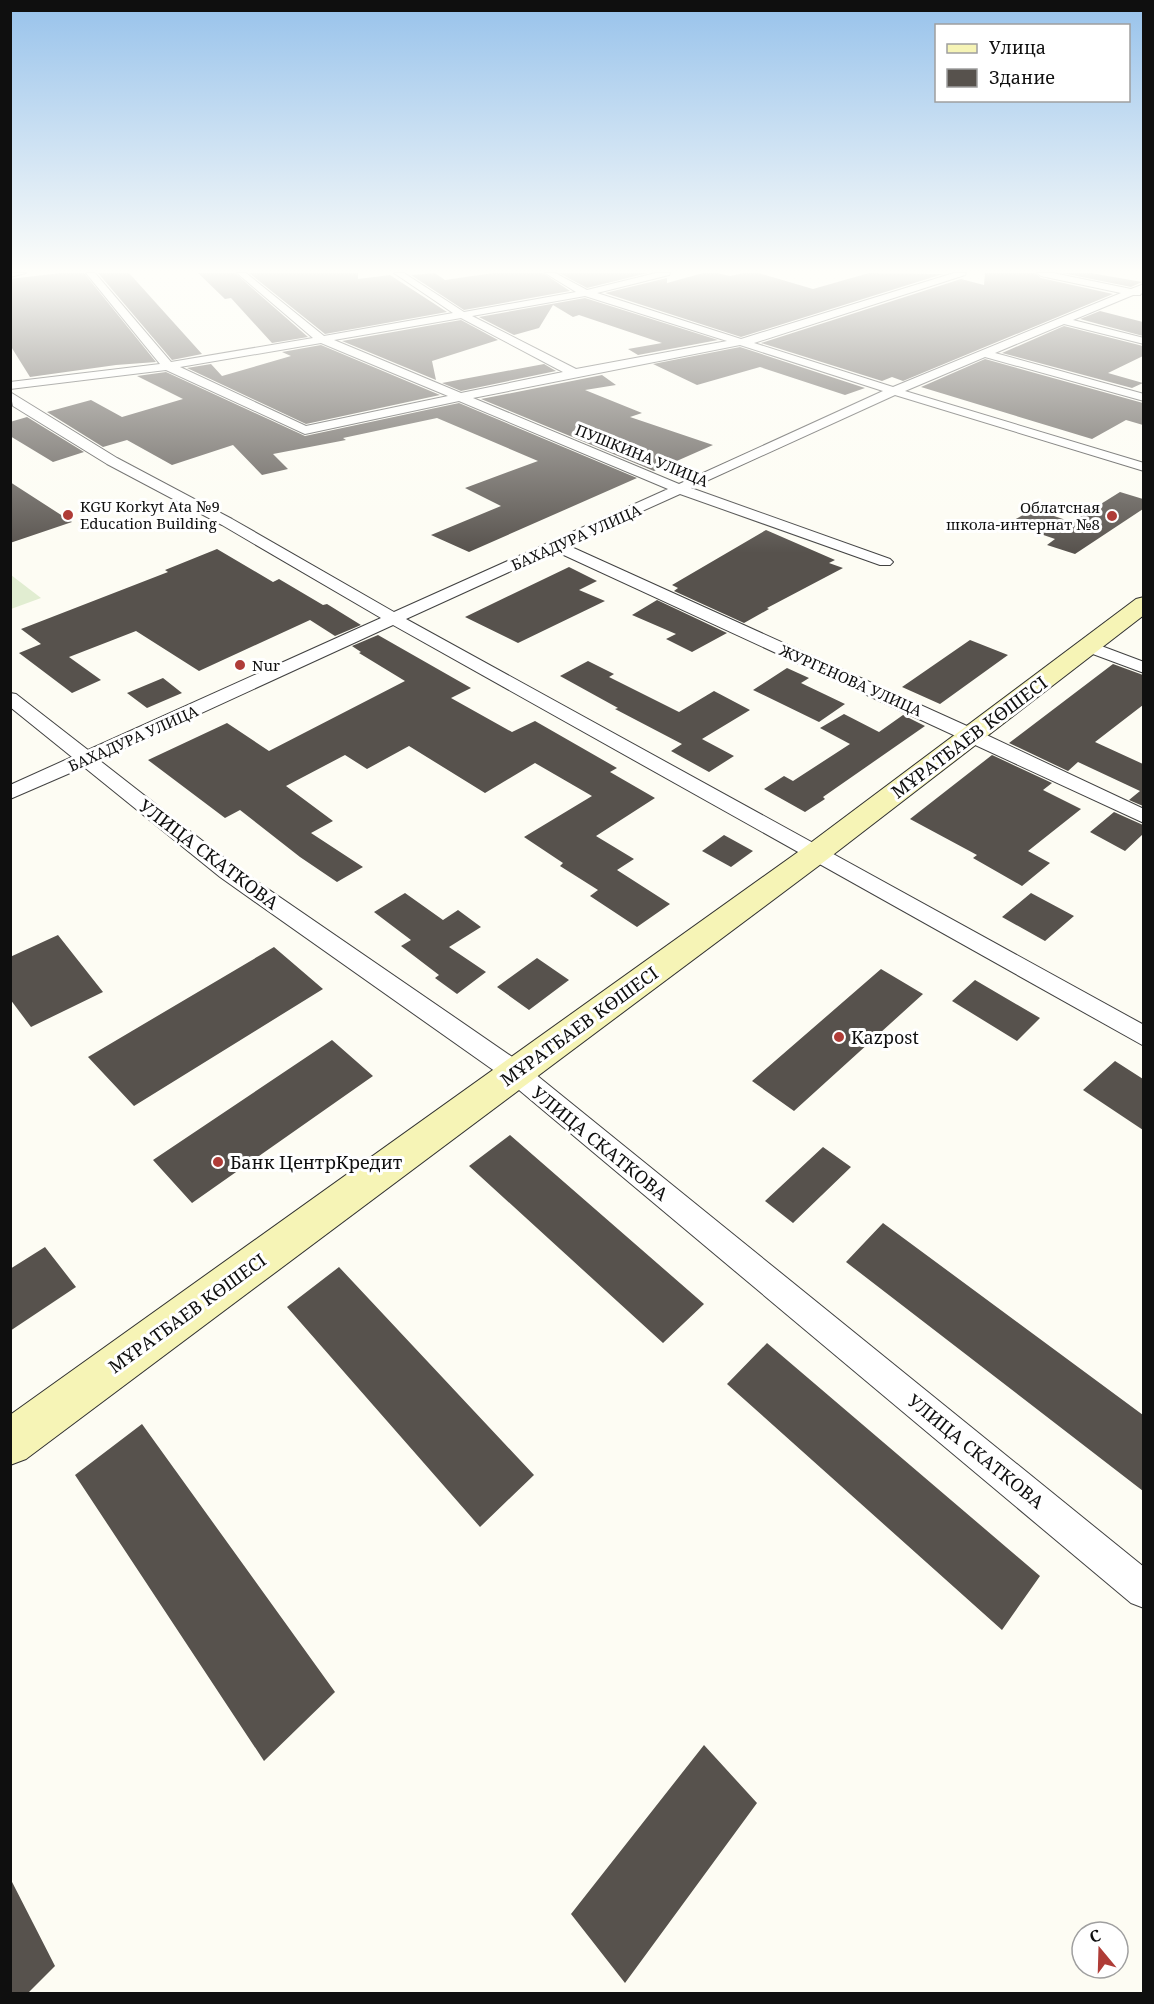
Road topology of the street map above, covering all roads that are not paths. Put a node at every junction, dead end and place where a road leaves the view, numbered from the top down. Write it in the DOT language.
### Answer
graph roads {
  1 [pos="164,367"];
  2 [pos="169,367"];
  3 [pos="386,367"];
  4 [pos="561,367"];
  5 [pos="608,367"];
  6 [pos="817,367"];
  7 [pos="954,367"];
  8 [pos="1030,367"];
  9 [pos="574,373"];
  10 [pos="10,386"];
  11 [pos="894,391"];
  12 [pos="10,395"];
  13 [pos="459,397"];
  14 [pos="1143,398"];
  15 [pos="1143,467"];
  16 [pos="680,489"];
  17 [pos="556,546"];
  18 [pos="885,562"];
  19 [pos="1143,604"];
  20 [pos="394,619"];
  21 [pos="1088,646"];
  22 [pos="1143,668"];
  23 [pos="10,698"];
  24 [pos="971,735"];
  25 [pos="87,759"];
  26 [pos="10,793"];
  27 [pos="1143,817"];
  28 [pos="815,854"];
  29 [pos="1143,1037"];
  30 [pos="515,1072"];
  31 [pos="10,1443"];
  32 [pos="1143,1590"];
  1 -- 10 [label="street"];
  2 -- 13 [label="street"];
  3 -- 13 [label="street, ПУШКИНА УЛИЦА"];
  4 -- 9 [label="street"];
  5 -- 9 [label="street"];
  6 -- 11 [label="street"];
  7 -- 11 [label="street, БАХАДУРА УЛИЦА"];
  8 -- 14 [label="street"];
  9 -- 13 [label="street"];
  11 -- 15 [label="street"];
  11 -- 16 [label="street, БАХАДУРА УЛИЦА"];
  12 -- 20 [label="street"];
  13 -- 16 [label="street, ПУШКИНА УЛИЦА"];
  16 -- 17 [label="street, БАХАДУРА УЛИЦА"];
  16 -- 18 [label="street, ПУШКИНА УЛИЦА"];
  17 -- 20 [label="street, БАХАДУРА УЛИЦА"];
  17 -- 24 [label="street, ЖУРГЕНОВА УЛИЦА"];
  19 -- 21 [label="street, МҰРАТБАЕВ КӨШЕСІ"];
  20 -- 25 [label="street, БАХАДУРА УЛИЦА"];
  20 -- 28 [label="street"];
  21 -- 22 [label="street"];
  21 -- 24 [label="street, МҰРАТБАЕВ КӨШЕСІ"];
  23 -- 25 [label="street, УЛИЦА СКАТКОВА"];
  24 -- 27 [label="street, ЖУРГЕНОВА УЛИЦА"];
  24 -- 28 [label="street, МҰРАТБАЕВ КӨШЕСІ"];
  25 -- 26 [label="street, БАХАДУРА УЛИЦА"];
  25 -- 30 [label="street, УЛИЦА СКАТКОВА"];
  28 -- 29 [label="street"];
  28 -- 30 [label="street, МҰРАТБАЕВ КӨШЕСІ"];
  30 -- 31 [label="street, МҰРАТБАЕВ КӨШЕСІ"];
  30 -- 32 [label="street, УЛИЦА СКАТКОВА"];
}
